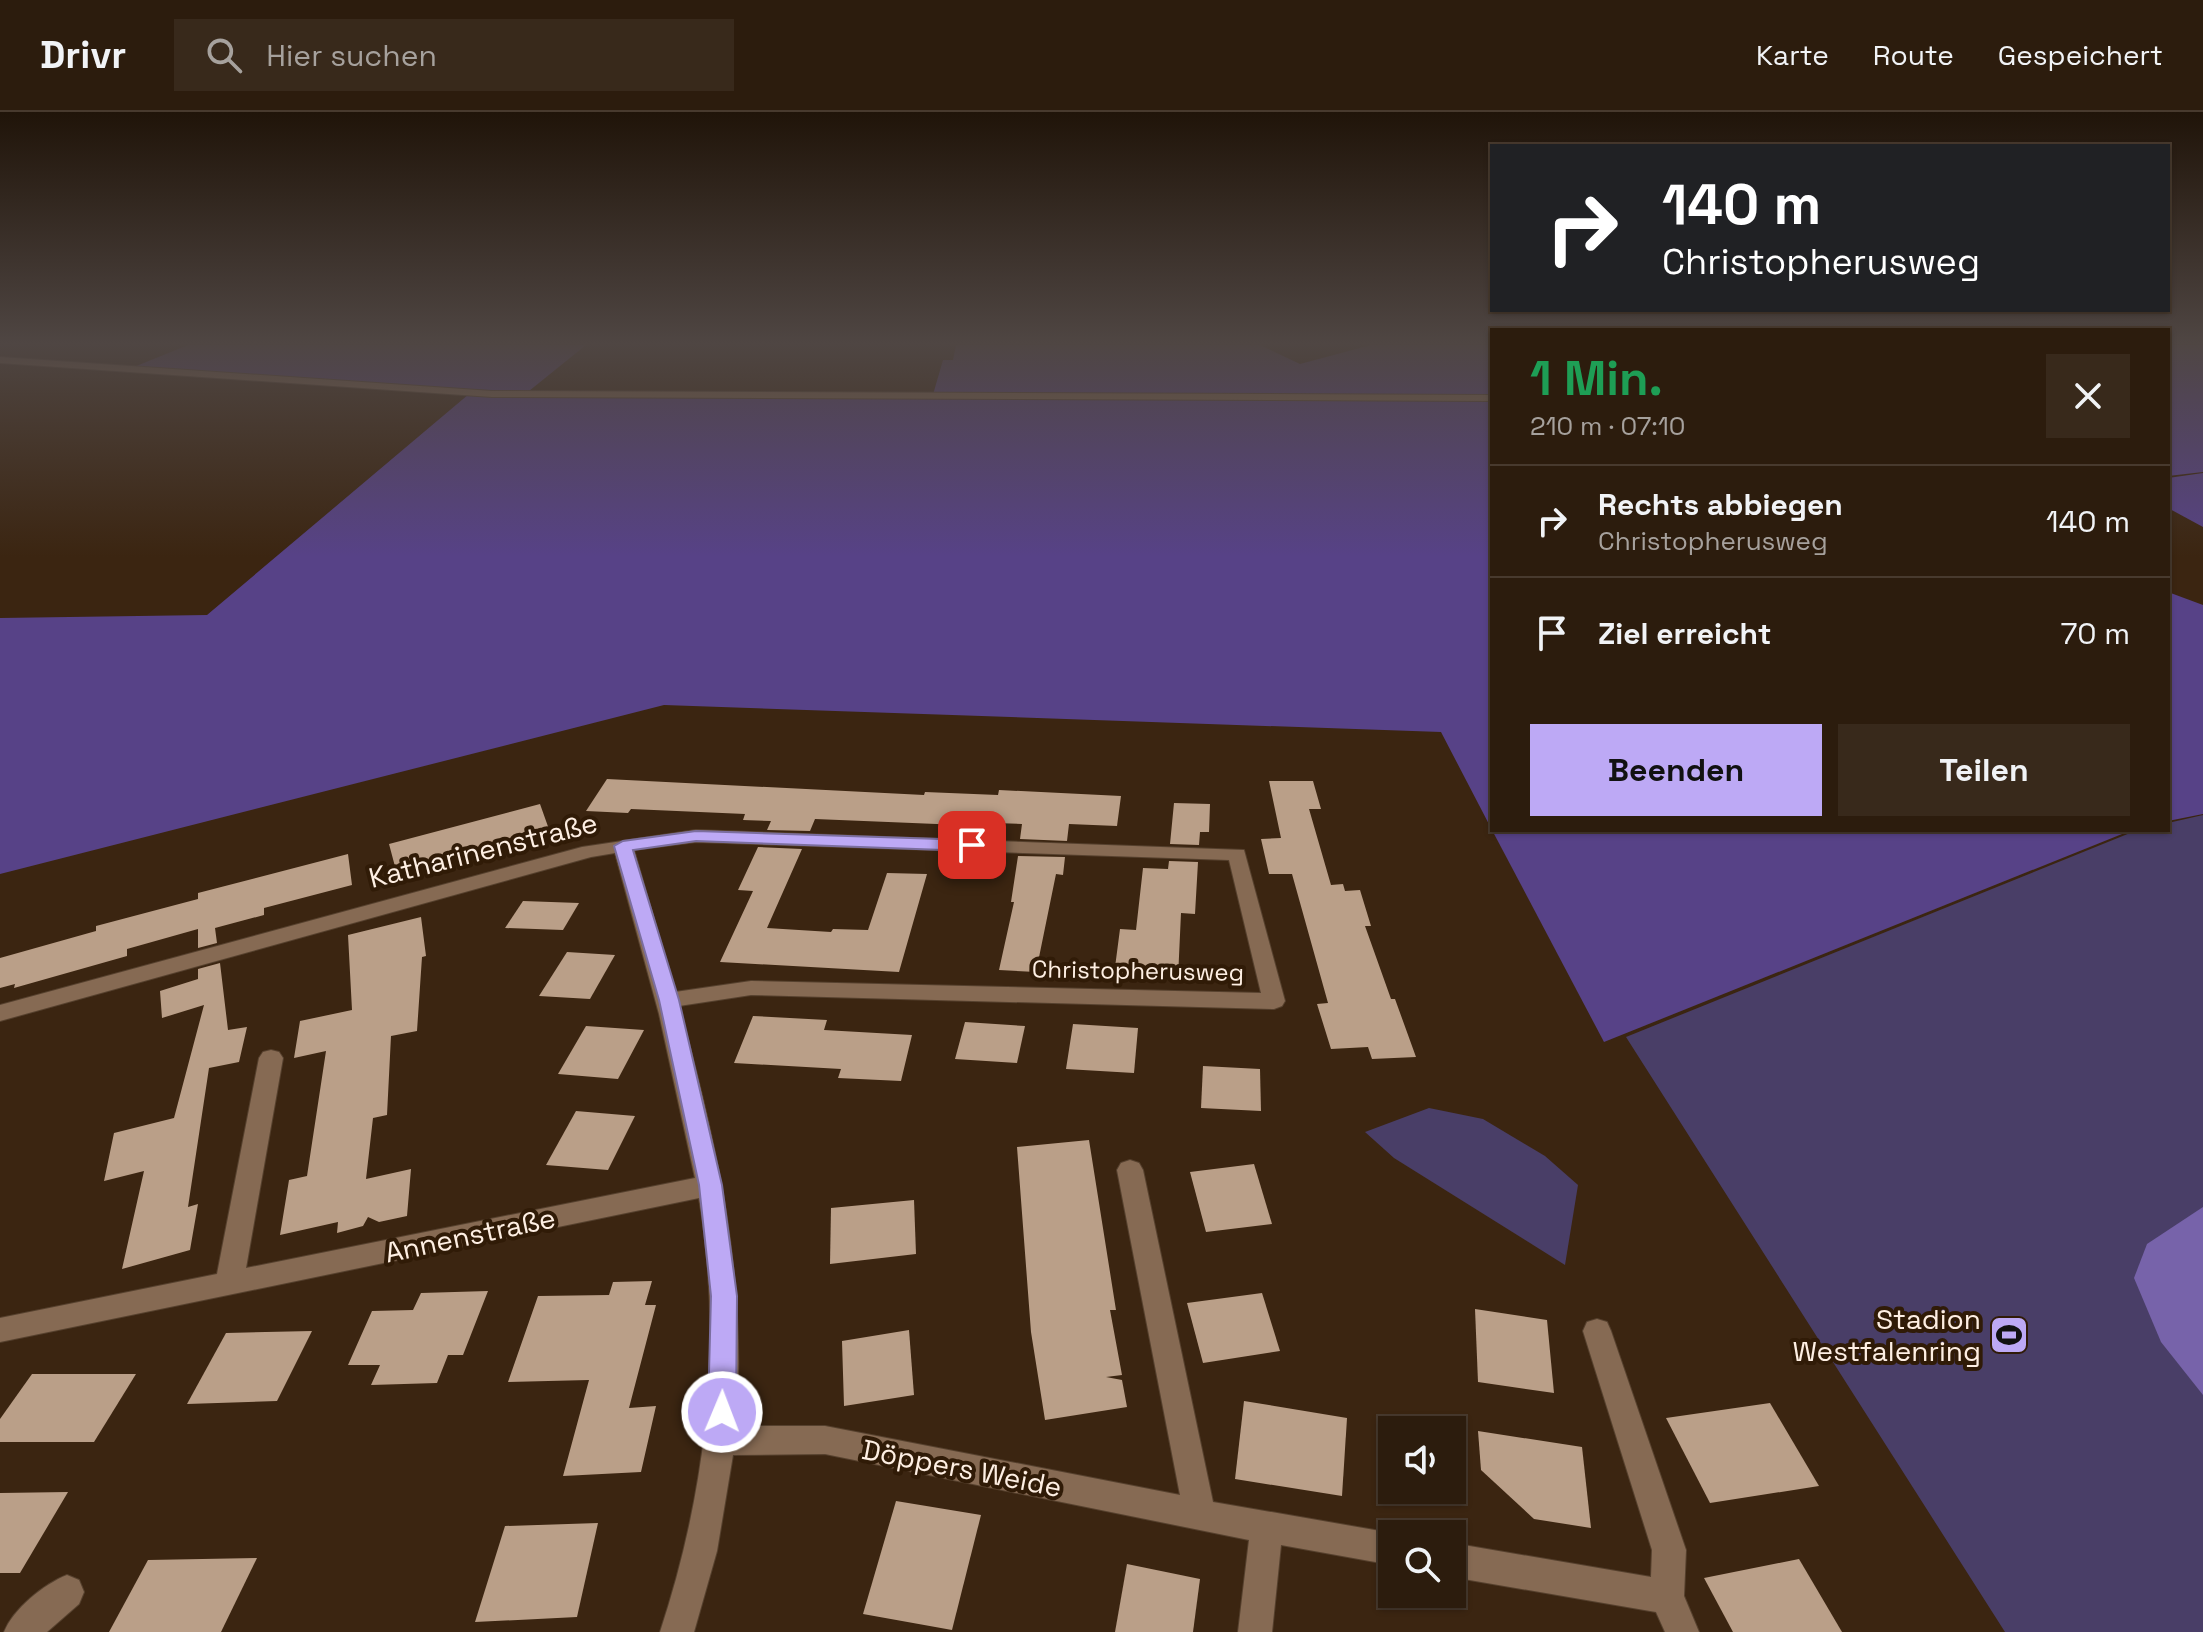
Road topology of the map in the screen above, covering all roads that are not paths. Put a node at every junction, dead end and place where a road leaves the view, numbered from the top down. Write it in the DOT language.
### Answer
graph roads {
  1 [pos="623,846"];
  2 [pos="669,1000"];
  3 [pos="0,1013"];
  4 [pos="271,1058"];
  5 [pos="1130,1170"];
  6 [pos="710,1185"];
  7 [pos="229,1285"];
  8 [pos="0,1330"];
  9 [pos="1597,1331"];
  10 [pos="721,1441"];
  11 [pos="1200,1515"];
  12 [pos="1267,1527"];
  13 [pos="1378,1547"];
  14 [pos="1466,1562"];
  15 [pos="67,1592"];
  16 [pos="1667,1597"];
  17 [pos="21,1632"];
  18 [pos="677,1632"];
  19 [pos="1255,1632"];
  20 [pos="1682,1632"];
  1 -- 2 [label="street, Katharinenstraße"];
  1 -- 2 [label="street, Christopherusweg"];
  1 -- 3 [label="street, Katharinenstraße"];
  2 -- 6 [label="street, Katharinenstraße"];
  4 -- 7 [label="street"];
  5 -- 11 [label="street"];
  6 -- 7 [label="street, Annenstraße"];
  6 -- 10 [label="street, Katharinenstraße"];
  7 -- 8 [label="street, Annenstraße"];
  9 -- 16 [label="street"];
  10 -- 11 [label="street, Döppers Weide"];
  10 -- 18 [label="street, Katharinenstraße"];
  11 -- 12 [label="street, Döppers Weide"];
  12 -- 13 [label="street, Döppers Weide"];
  12 -- 19 [label="street"];
  14 -- 16 [label="street"];
  15 -- 17 [label="street"];
  16 -- 20 [label="street"];
}
